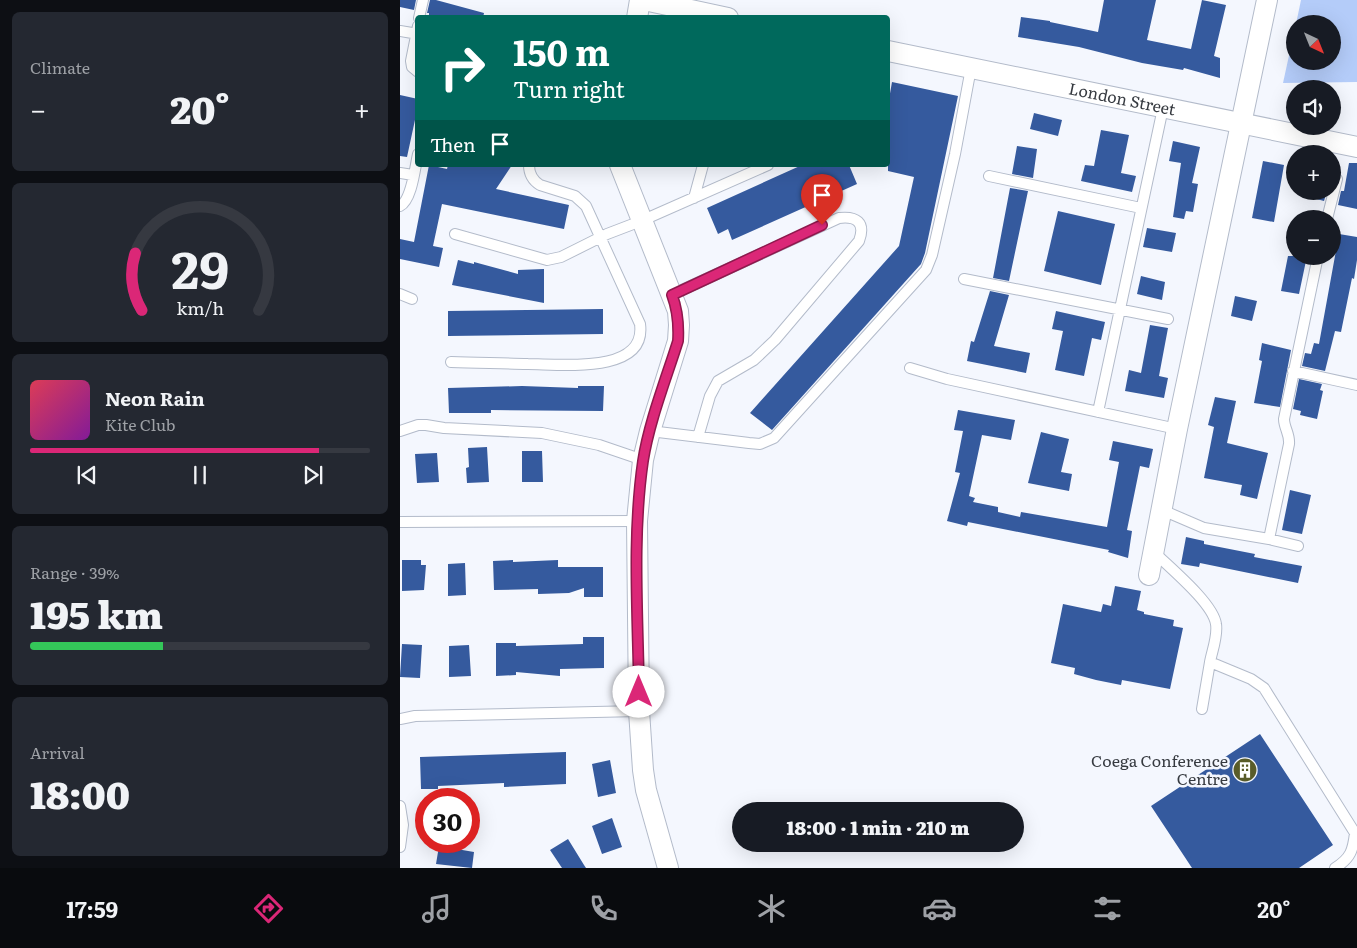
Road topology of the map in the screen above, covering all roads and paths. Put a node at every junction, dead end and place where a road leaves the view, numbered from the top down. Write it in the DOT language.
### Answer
graph roads {
  1 [pos="423,0"];
  2 [pos="642,0"];
  3 [pos="1267,0"];
  4 [pos="420,15"];
  5 [pos="638,15"];
  6 [pos="714,15"];
  7 [pos="400,31"];
  8 [pos="415,31"];
  9 [pos="415,41"];
  10 [pos="890,51"];
  11 [pos="971,68"];
  12 [pos="415,70"];
  13 [pos="1163,108"];
  14 [pos="1240,124"];
  15 [pos="1357,148"];
  16 [pos="415,167"];
  17 [pos="529,167"];
  18 [pos="621,167"];
  19 [pos="702,167"];
  20 [pos="764,167"];
  21 [pos="400,173"];
  22 [pos="413,175"];
  23 [pos="989,176"];
  24 [pos="694,198"];
  25 [pos="400,206"];
  26 [pos="1141,208"];
  27 [pos="641,221"];
  28 [pos="455,234"];
  29 [pos="600,238"];
  30 [pos="1316,265"];
  31 [pos="964,279"];
  32 [pos="400,294"];
  33 [pos="672,295"];
  34 [pos="412,299"];
  35 [pos="1119,310"];
  36 [pos="1168,319"];
  37 [pos="451,362"];
  38 [pos="910,368"];
  39 [pos="1293,371"];
  40 [pos="1357,385"];
  41 [pos="1098,412"];
  42 [pos="1177,429"];
  43 [pos="400,431"];
  44 [pos="650,431"];
  45 [pos="698,436"];
  46 [pos="643,460"];
  47 [pos="1162,510"];
  48 [pos="637,521"];
  49 [pos="400,522"];
  50 [pos="1269,539"];
  51 [pos="1298,546"];
  52 [pos="1153,552"];
  53 [pos="1149,575"];
  54 [pos="1210,662"];
  55 [pos="1202,710"];
  56 [pos="639,711"];
  57 [pos="400,720"];
  58 [pos="400,806"];
  59 [pos="400,848"];
  60 [pos="668,868"];
  61 [pos="1335,868"];
  1 -- 4 [label="lane"];
  2 -- 5 [label="street"];
  2 -- 6 [label="street"];
  3 -- 14 [label="street"];
  7 -- 8 [label="lane"];
  9 -- 12 [label="lane"];
  10 -- 11 [label="street, London Street"];
  11 -- 13 [label="street, London Street"];
  11 -- 45 [label="lane"];
  13 -- 14 [label="street, London Street"];
  13 -- 26 [label="lane"];
  14 -- 15 [label="street, London Street"];
  14 -- 42 [label="street"];
  16 -- 22 [label="lane"];
  17 -- 29 [label="lane"];
  18 -- 27 [label="street"];
  19 -- 24 [label="lane"];
  20 -- 24 [label="lane"];
  21 -- 22 [label="lane"];
  22 -- 25 [label="lane"];
  23 -- 26 [label="lane"];
  24 -- 27 [label="lane"];
  26 -- 35 [label="lane"];
  27 -- 29 [label="lane"];
  27 -- 33 [label="street"];
  28 -- 29 [label="lane"];
  29 -- 37 [label="lane"];
  30 -- 39 [label="lane"];
  31 -- 35 [label="lane"];
  32 -- 34 [label="lane"];
  33 -- 44 [label="street"];
  33 -- 45 [label="lane"];
  35 -- 36 [label="lane"];
  35 -- 41 [label="lane"];
  38 -- 41 [label="lane"];
  39 -- 40 [label="lane"];
  39 -- 50 [label="lane"];
  41 -- 42 [label="lane"];
  42 -- 47 [label="street"];
  43 -- 46 [label="lane"];
  44 -- 45 [label="lane"];
  44 -- 46 [label="street"];
  46 -- 48 [label="street"];
  47 -- 50 [label="lane"];
  47 -- 52 [label="street"];
  48 -- 49 [label="lane"];
  48 -- 56 [label="street"];
  50 -- 51 [label="lane"];
  52 -- 53 [label="street"];
  52 -- 54 [label="lane"];
  54 -- 55 [label="lane"];
  54 -- 61 [label="lane"];
  56 -- 57 [label="lane"];
  56 -- 60 [label="street"];
  58 -- 59 [label="lane"];
}
